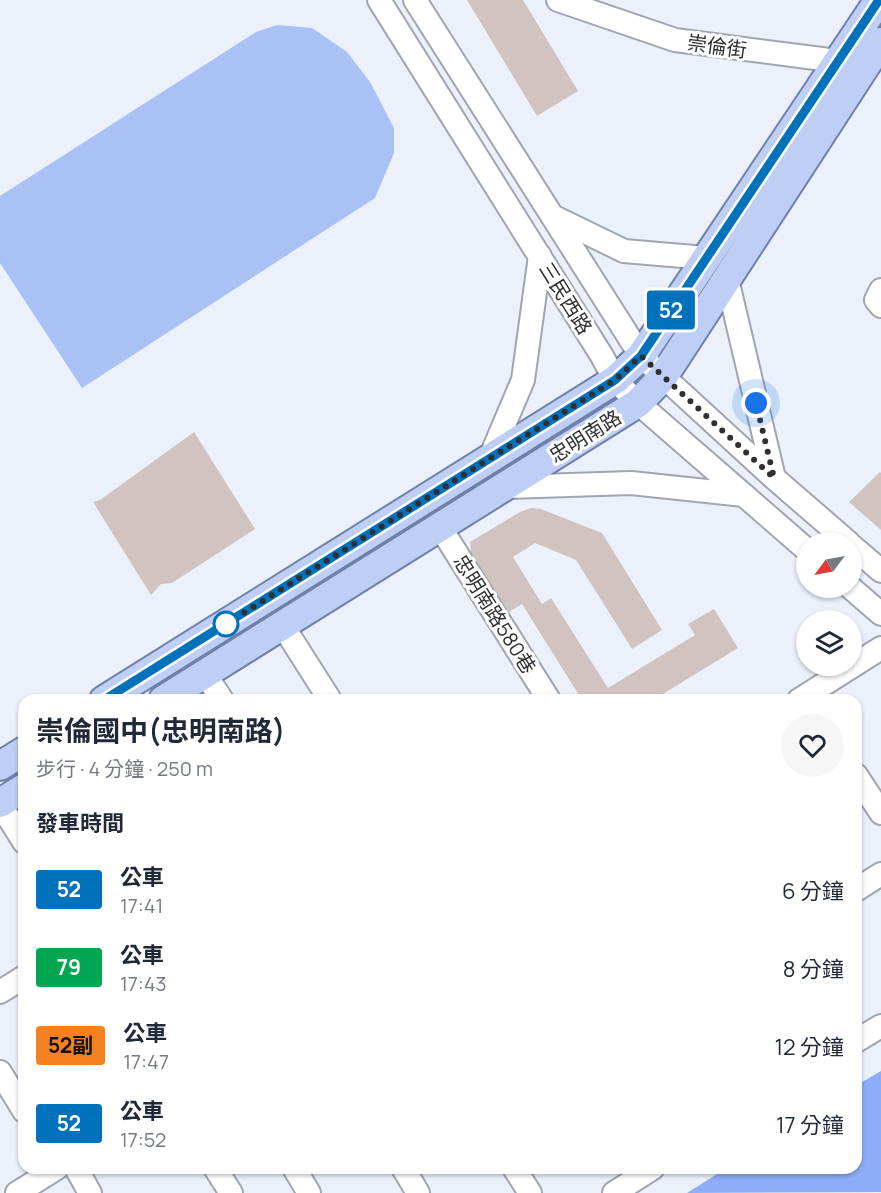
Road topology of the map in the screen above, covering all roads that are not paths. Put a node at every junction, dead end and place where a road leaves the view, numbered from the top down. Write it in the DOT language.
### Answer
graph roads {
  1 [pos="415,0"];
  2 [pos="558,0"];
  3 [pos="879,0"];
  4 [pos="384,2"];
  5 [pos="837,62"];
  6 [pos="877,62"];
  7 [pos="552,216"];
  8 [pos="540,256"];
  9 [pos="706,258"];
  10 [pos="727,279"];
  11 [pos="881,290"];
  12 [pos="881,306"];
  13 [pos="641,356"];
  14 [pos="663,377"];
  15 [pos="615,380"];
  16 [pos="638,403"];
  17 [pos="489,460"];
  18 [pos="774,478"];
  19 [pos="505,487"];
  20 [pos="744,495"];
  21 [pos="440,527"];
  22 [pos="836,532"];
  23 [pos="796,540"];
  24 [pos="862,554"];
  25 [pos="881,571"];
  26 [pos="862,598"];
  27 [pos="881,614"];
  28 [pos="283,626"];
  29 [pos="881,648"];
  30 [pos="205,674"];
  31 [pos="117,694"];
  32 [pos="173,694"];
  33 [pos="218,694"];
  34 [pos="326,694"];
  35 [pos="545,694"];
  36 [pos="812,694"];
  37 [pos="18,755"];
  38 [pos="0,766"];
  39 [pos="862,784"];
  40 [pos="18,792"];
  41 [pos="0,803"];
  42 [pos="881,813"];
  43 [pos="18,832"];
  44 [pos="881,874"];
  45 [pos="862,886"];
  46 [pos="18,981"];
  47 [pos="0,992"];
  48 [pos="881,1026"];
  49 [pos="862,1037"];
  50 [pos="0,1072"];
  51 [pos="18,1102"];
  52 [pos="47,1174"];
  53 [pos="79,1174"];
  54 [pos="219,1174"];
  55 [pos="298,1174"];
  56 [pos="407,1174"];
  57 [pos="518,1174"];
  58 [pos="639,1174"];
  59 [pos="622,1181"];
  60 [pos="17,1193"];
  61 [pos="90,1193"];
  62 [pos="231,1193"];
  63 [pos="309,1193"];
  64 [pos="418,1193"];
  65 [pos="530,1193"];
  1 -- 7 [label="street, 三民西路"];
  2 -- 5 [label="street, 崇倫街"];
  3 -- 5 [label="main road, 忠明南路"];
  4 -- 8 [label="street, 三民西路"];
  5 -- 6 [label="street, 崇倫街"];
  5 -- 9 [label="main road, 忠明南路"];
  6 -- 10 [label="main road, 忠明南路"];
  7 -- 9 [label="street"];
  7 -- 13 [label="street, 三民西路"];
  8 -- 15 [label="street, 三民西路"];
  8 -- 17 [label="street"];
  9 -- 13 [label="main road, 忠明南路"];
  10 -- 14 [label="main road, 忠明南路"];
  10 -- 18 [label="street"];
  11 -- 12 [label="street"];
  13 -- 14 [label="street, 三民西路"];
  13 -- 15 [label="main road, 忠明南路"];
  14 -- 16 [label="main road, 忠明南路"];
  14 -- 18 [label="street, 三民西路"];
  15 -- 16 [label="street, 三民西路"];
  15 -- 17 [label="main road, 忠明南路"];
  16 -- 19 [label="main road, 忠明南路"];
  16 -- 20 [label="street, 三民西路"];
  17 -- 31 [label="main road, 忠明南路"];
  18 -- 22 [label="street, 三民西路"];
  19 -- 20 [label="street"];
  19 -- 21 [label="main road, 忠明南路"];
  20 -- 23 [label="street, 三民西路"];
  21 -- 28 [label="main road, 忠明南路"];
  21 -- 35 [label="street, 忠明南路580巷"];
  24 -- 25 [label="street, 三民西路"];
  26 -- 27 [label="street"];
  28 -- 30 [label="main road, 忠明南路"];
  28 -- 34 [label="street"];
  29 -- 36 [label="street"];
  30 -- 32 [label="main road, 忠明南路"];
  30 -- 33 [label="street"];
  37 -- 38 [label="main road"];
  39 -- 42 [label="street"];
  40 -- 41 [label="main road"];
  41 -- 43 [label="street"];
  44 -- 45 [label="street"];
  46 -- 47 [label="street"];
  48 -- 49 [label="street"];
  50 -- 51 [label="street"];
  52 -- 60 [label="street"];
  53 -- 61 [label="street"];
  54 -- 62 [label="street"];
  55 -- 63 [label="street"];
  56 -- 64 [label="street"];
  57 -- 65 [label="street"];
  58 -- 59 [label="street"];
}
